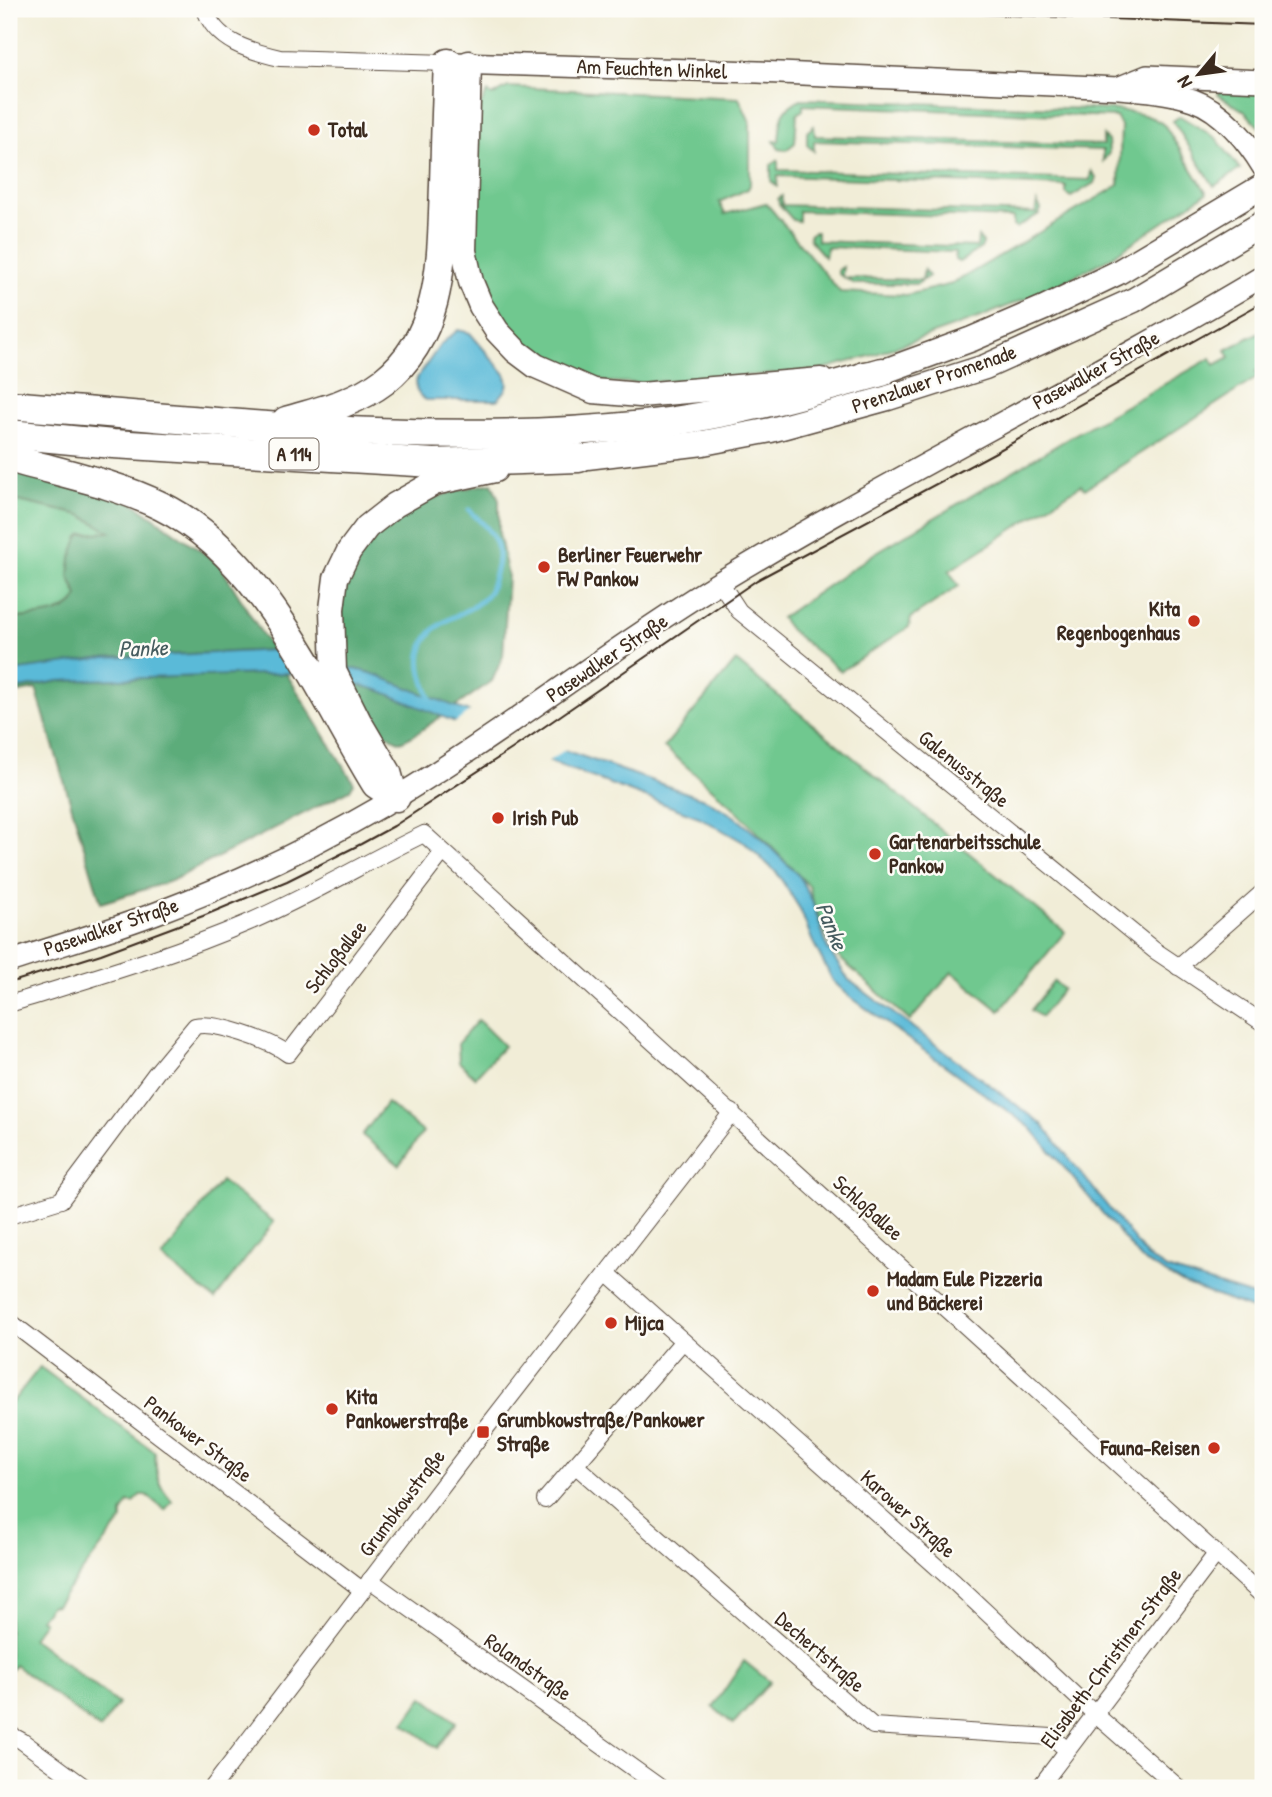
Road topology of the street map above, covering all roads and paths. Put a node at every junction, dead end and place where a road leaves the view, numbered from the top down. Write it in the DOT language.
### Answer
graph roads {
  1 [pos="205,9"];
  2 [pos="458,63"];
  3 [pos="1263,81"];
  4 [pos="1118,88"];
  5 [pos="1263,167"];
  6 [pos="1263,186"];
  7 [pos="1263,223"];
  8 [pos="1263,276"];
  9 [pos="881,372"];
  10 [pos="9,405"];
  11 [pos="271,425"];
  12 [pos="9,434"];
  13 [pos="9,458"];
  14 [pos="579,458"];
  15 [pos="720,582"];
  16 [pos="396,797"];
  17 [pos="424,834"];
  18 [pos="443,852"];
  19 [pos="1263,892"];
  20 [pos="9,962"];
  21 [pos="1178,967"];
  22 [pos="9,1004"];
  23 [pos="1263,1023"];
  24 [pos="732,1112"];
  25 [pos="9,1216"];
  26 [pos="607,1273"];
  27 [pos="9,1321"];
  28 [pos="683,1341"];
  29 [pos="575,1465"];
  30 [pos="545,1500"];
  31 [pos="1216,1554"];
  32 [pos="366,1585"];
  33 [pos="1263,1596"];
  34 [pos="1096,1715"];
  35 [pos="9,1734"];
  36 [pos="1067,1750"];
  37 [pos="86,1788"];
  38 [pos="212,1788"];
  39 [pos="661,1788"];
  40 [pos="1040,1788"];
  41 [pos="1179,1788"];
  1 -- 2 [label="street, Am Feuchten Winkel"];
  2 -- 4 [label="main road, Am Feuchten Winkel"];
  2 -- 9 [label="main road, Prenzlauer Promenade"];
  2 -- 11 [label="highway"];
  3 -- 4 [label="main road, Am Feuchten Winkel"];
  4 -- 5 [label="main road, Am Feuchten Winkel"];
  6 -- 9 [label="main road, Prenzlauer Promenade"];
  7 -- 14 [label="main road, Prenzlauer Promenade"];
  8 -- 15 [label="main road, Pasewalker Straße"];
  9 -- 11 [label="highway, A 114"];
  10 -- 11 [label="highway, A 114"];
  12 -- 14 [label="highway, A 114"];
  13 -- 16 [label="highway"];
  14 -- 16 [label="main road, Prenzlauer Promenade"];
  15 -- 16 [label="main road, Pasewalker Straße"];
  15 -- 21 [label="street, Galenusstraße"];
  16 -- 20 [label="main road, Pasewalker Straße"];
  17 -- 18 [label="street, Schloßallee"];
  17 -- 22 [label="street, Pasewalker Straße"];
  18 -- 24 [label="street, Schloßallee"];
  18 -- 25 [label="street, Schloßallee"];
  19 -- 21 [label="street"];
  21 -- 23 [label="street, Galenusstraße"];
  24 -- 26 [label="street, Grumbkowstraße"];
  24 -- 31 [label="street, Schloßallee"];
  26 -- 28 [label="street, Karower Straße"];
  26 -- 32 [label="street, Grumbkowstraße"];
  27 -- 32 [label="street, Pankower Straße"];
  28 -- 29 [label="street"];
  28 -- 34 [label="street, Karower Straße"];
  29 -- 30 [label="street"];
  29 -- 36 [label="street, Dechertstraße"];
  31 -- 33 [label="street, Schloßallee"];
  31 -- 34 [label="street, Elisabeth-Christinen-Straße"];
  32 -- 38 [label="street, Grumbkowstraße"];
  32 -- 39 [label="street, Rolandstraße"];
  34 -- 36 [label="street, Elisabeth-Christinen-Straße"];
  34 -- 41 [label="street, Karower Straße"];
  35 -- 37 [label="street"];
  36 -- 40 [label="street, Elisabeth-Christinen-Straße"];
}
